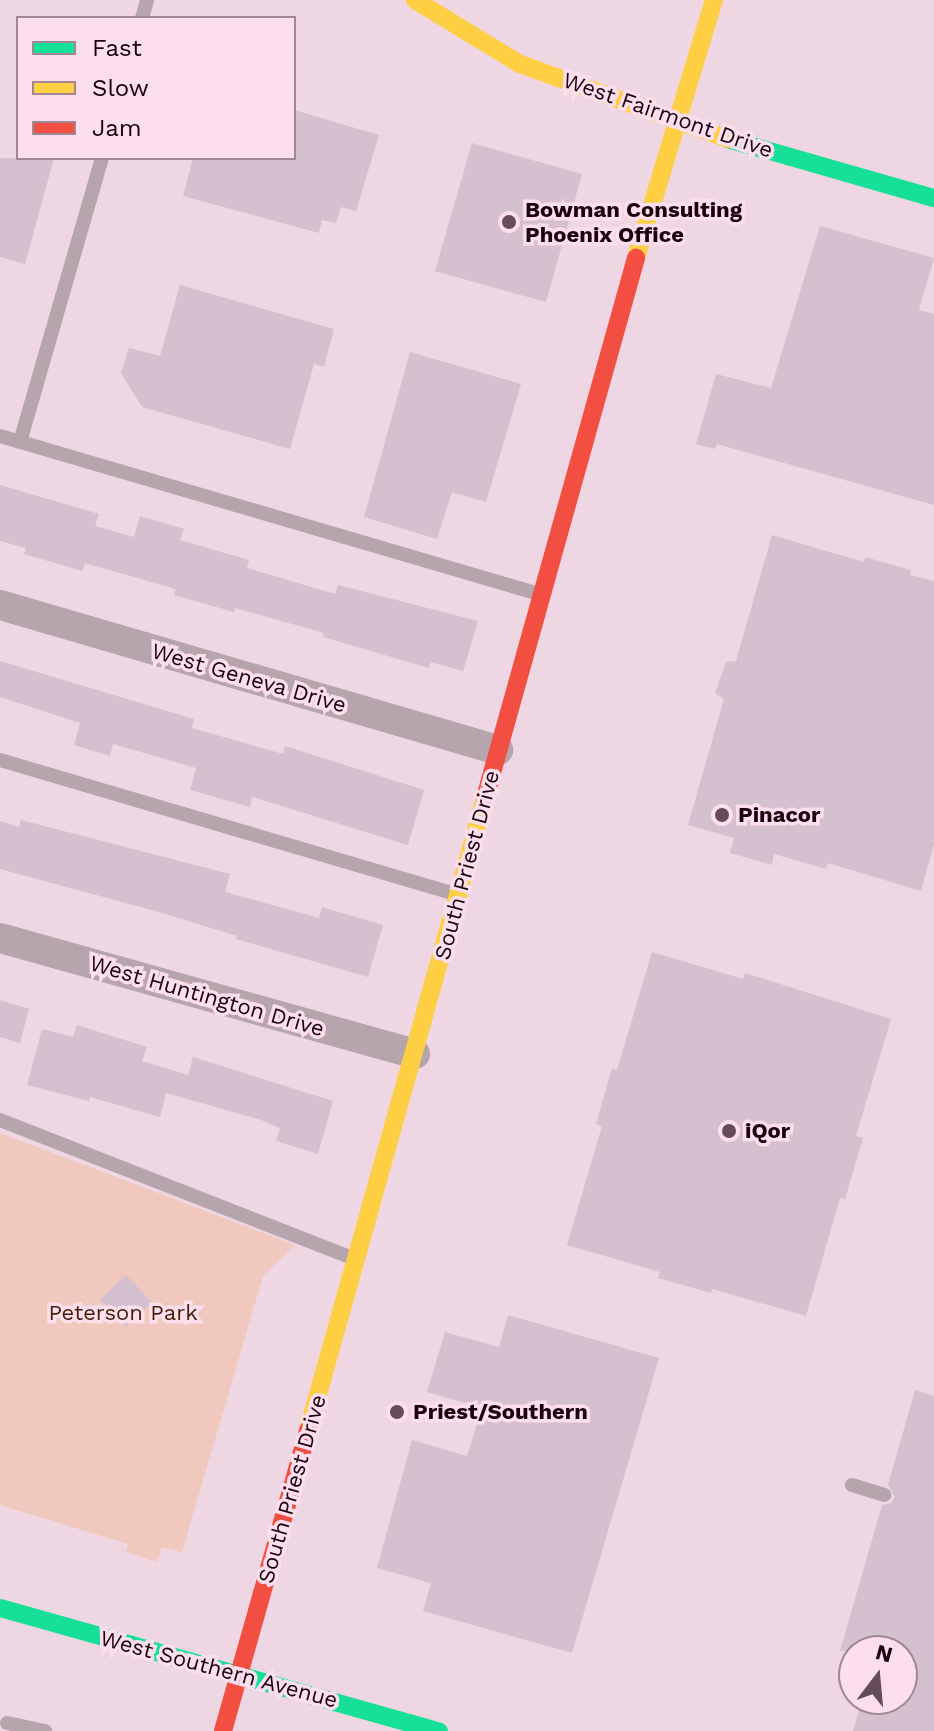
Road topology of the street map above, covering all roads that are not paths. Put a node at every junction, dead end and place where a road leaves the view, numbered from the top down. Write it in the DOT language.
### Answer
graph roads {
  1 [pos="415,0"];
  2 [pos="714,0"];
  3 [pos="675,121"];
  4 [pos="101,160"];
  5 [pos="934,198"];
  6 [pos="0,436"];
  7 [pos="20,442"];
  8 [pos="540,594"];
  9 [pos="0,605"];
  10 [pos="498,750"];
  11 [pos="0,760"];
  12 [pos="459,895"];
  13 [pos="0,938"];
  14 [pos="415,1054"];
  15 [pos="0,1120"];
  16 [pos="357,1260"];
  17 [pos="852,1485"];
  18 [pos="885,1495"];
  19 [pos="0,1608"];
  20 [pos="239,1675"];
  21 [pos="7,1723"];
  22 [pos="435,1730"];
  23 [pos="45,1731"];
  24 [pos="223,1731"];
  1 -- 3 [label="main road, West Fairmont Drive"];
  2 -- 3 [label="main road, South Priest Drive"];
  3 -- 5 [label="main road, West Fairmont Drive"];
  3 -- 8 [label="main road, South Priest Drive"];
  4 -- 7 [label="lane"];
  6 -- 7 [label="lane"];
  7 -- 8 [label="lane"];
  8 -- 10 [label="main road, South Priest Drive"];
  9 -- 10 [label="street, West Geneva Drive"];
  10 -- 12 [label="main road, South Priest Drive"];
  11 -- 12 [label="lane"];
  12 -- 14 [label="main road, South Priest Drive"];
  13 -- 14 [label="street, West Huntington Drive"];
  14 -- 16 [label="main road, South Priest Drive"];
  15 -- 16 [label="lane"];
  16 -- 20 [label="main road, South Priest Drive"];
  17 -- 18 [label="lane"];
  19 -- 20 [label="main road, West Southern Avenue"];
  20 -- 22 [label="main road, West Southern Avenue"];
  20 -- 24 [label="main road, South Priest Drive"];
  21 -- 23 [label="lane"];
}
